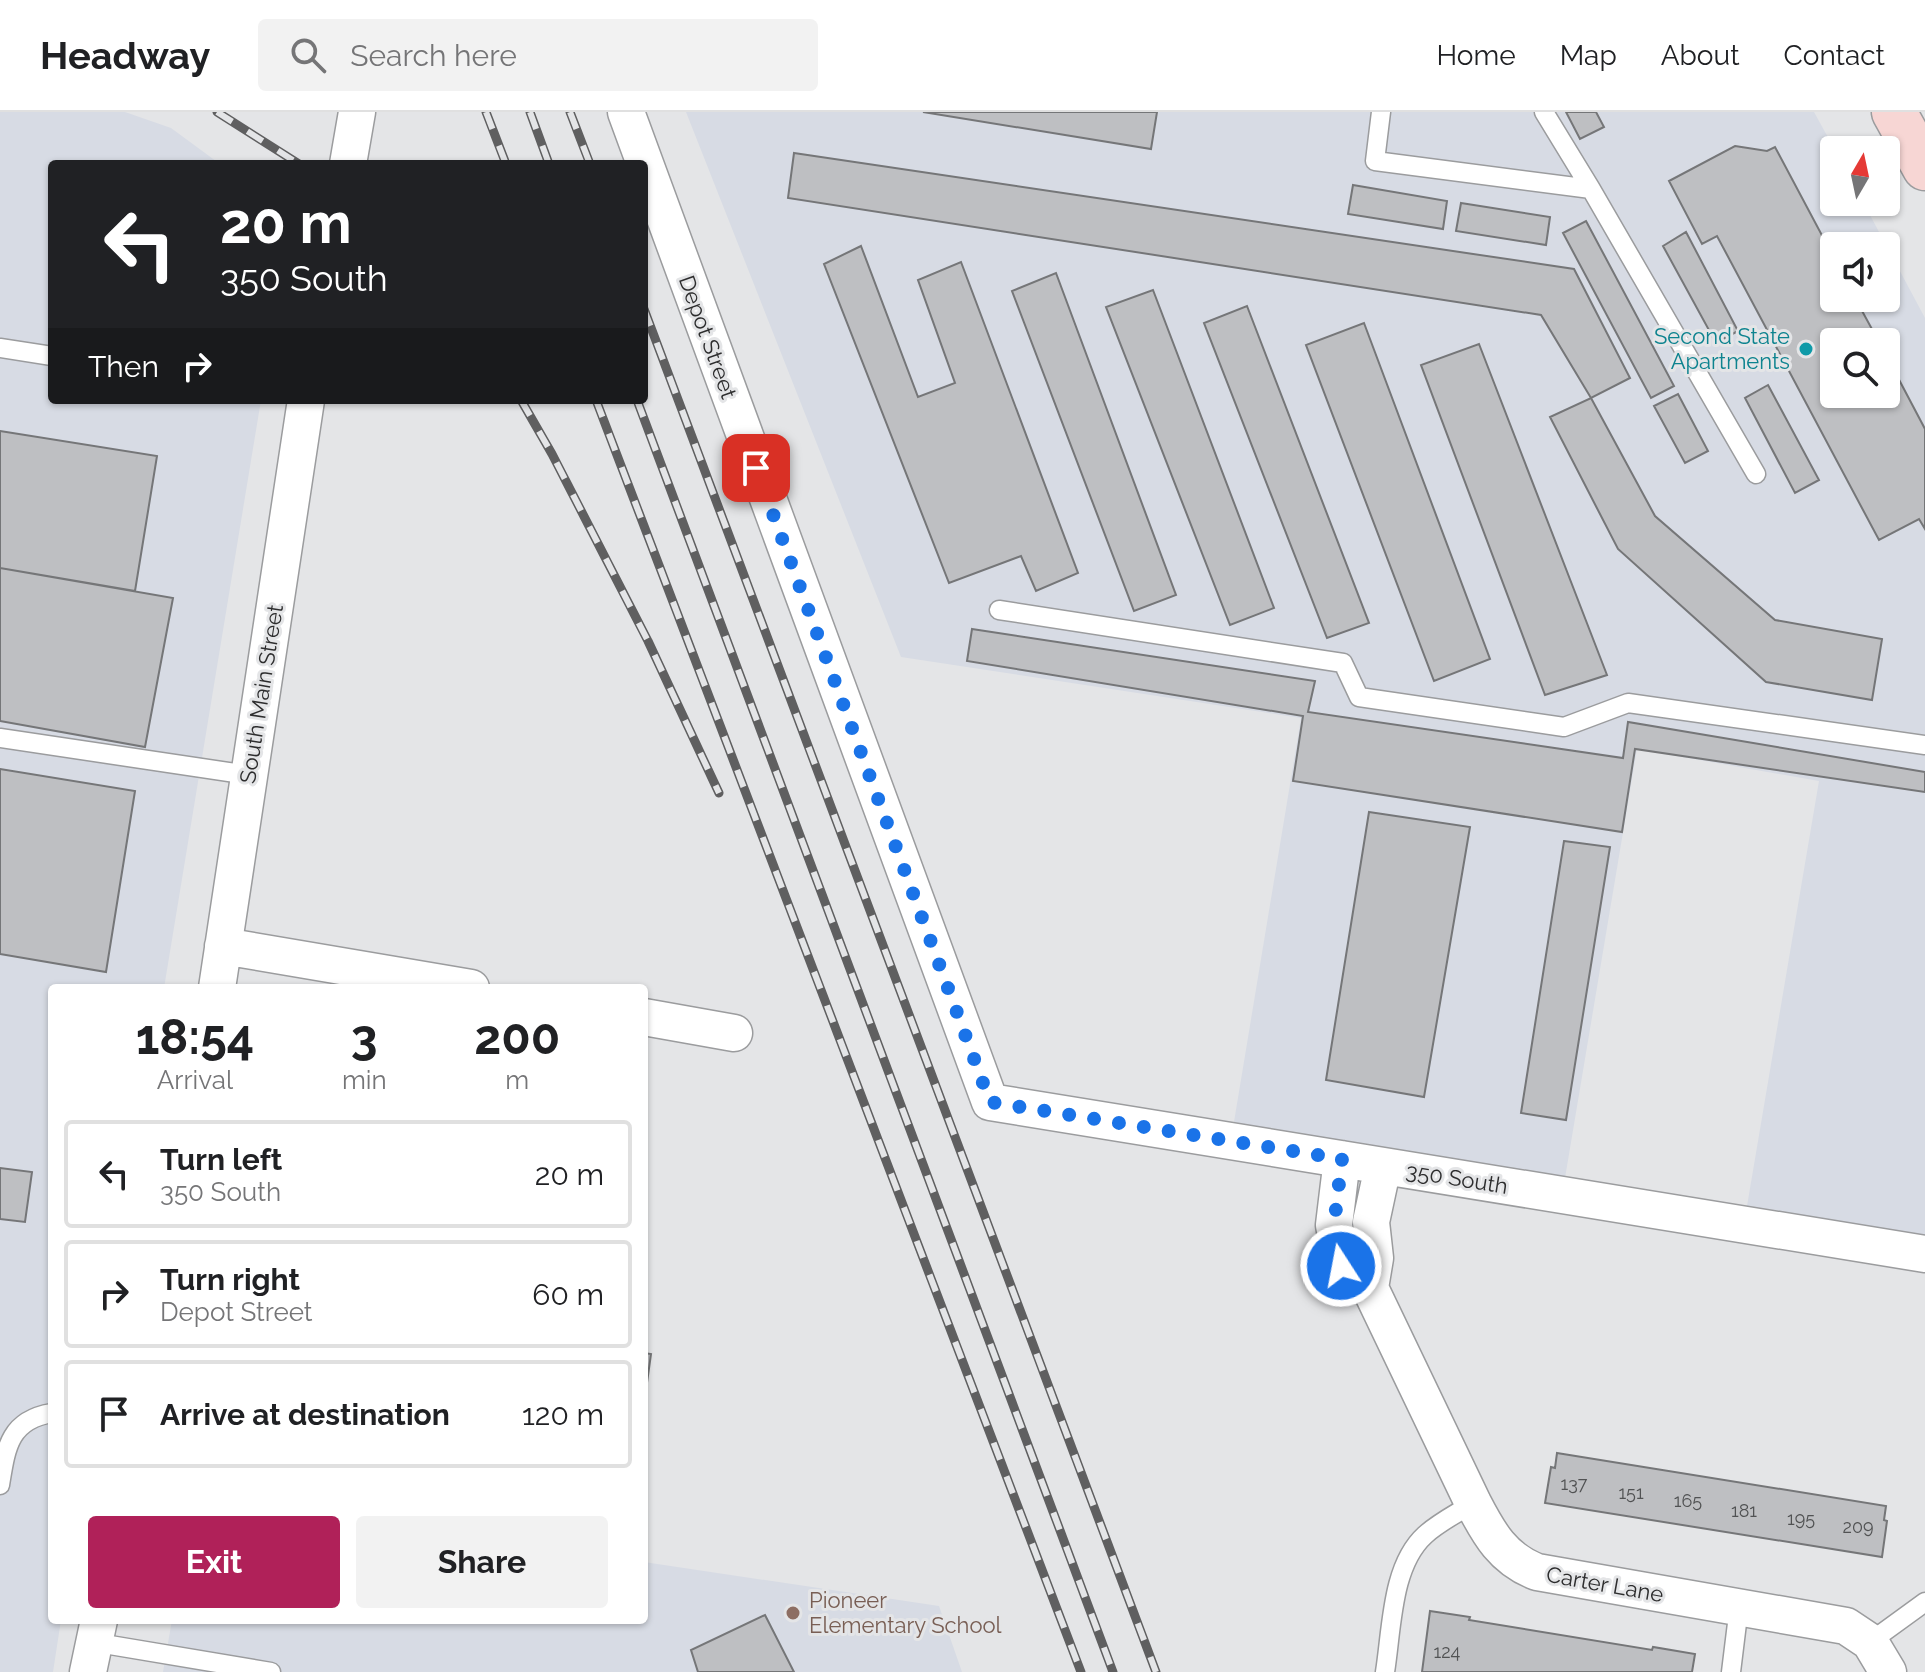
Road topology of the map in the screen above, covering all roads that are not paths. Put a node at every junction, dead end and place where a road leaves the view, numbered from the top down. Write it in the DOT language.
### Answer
graph roads {
  1 [pos="357,112"];
  2 [pos="626,112"];
  3 [pos="1381,112"];
  4 [pos="1544,112"];
  5 [pos="1894,112"];
  6 [pos="349,160"];
  7 [pos="644,160"];
  8 [pos="1925,168"];
  9 [pos="648,172"];
  10 [pos="1591,189"];
  11 [pos="0,348"];
  12 [pos="48,355"];
  13 [pos="305,404"];
  14 [pos="1756,474"];
  15 [pos="999,610"];
  16 [pos="0,738"];
  17 [pos="1925,745"];
  18 [pos="249,775"];
  19 [pos="223,946"];
  20 [pos="218,984"];
  21 [pos="447,984"];
  22 [pos="648,1018"];
  23 [pos="734,1033"];
  24 [pos="990,1102"];
  25 [pos="1342,1159"];
  26 [pos="1383,1166"];
  27 [pos="1925,1254"];
  28 [pos="1370,1288"];
  29 [pos="48,1414"];
  30 [pos="0,1485"];
  31 [pos="1473,1503"];
  32 [pos="1925,1602"];
  33 [pos="1739,1607"];
  34 [pos="93,1645"];
  35 [pos="1879,1657"];
  36 [pos="271,1672"];
  37 [pos="1385,1672"];
  38 [pos="1731,1672"];
  1 -- 6 [label="street"];
  2 -- 7 [label="street, Depot Street"];
  3 -- 10 [label="lane"];
  4 -- 10 [label="lane"];
  5 -- 8 [label="main road"];
  9 -- 24 [label="street, Depot Street"];
  10 -- 14 [label="lane"];
  11 -- 12 [label="lane"];
  13 -- 18 [label="street, South Main Street"];
  15 -- 17 [label="lane"];
  16 -- 18 [label="lane"];
  18 -- 19 [label="street, South Main Street"];
  19 -- 20 [label="street, South Main Street"];
  19 -- 21 [label="street"];
  22 -- 23 [label="street"];
  24 -- 25 [label="street, 350 South"];
  25 -- 26 [label="street, 350 South"];
  25 -- 28 [label="street, Carter Lane"];
  26 -- 27 [label="street, 350 South"];
  26 -- 28 [label="street"];
  28 -- 31 [label="street, Carter Lane"];
  29 -- 30 [label="lane"];
  31 -- 33 [label="street, Carter Lane"];
  31 -- 37 [label="lane"];
  32 -- 35 [label="lane"];
  33 -- 35 [label="street, Carter Lane"];
  33 -- 38 [label="lane"];
  34 -- 36 [label="lane"];
}
